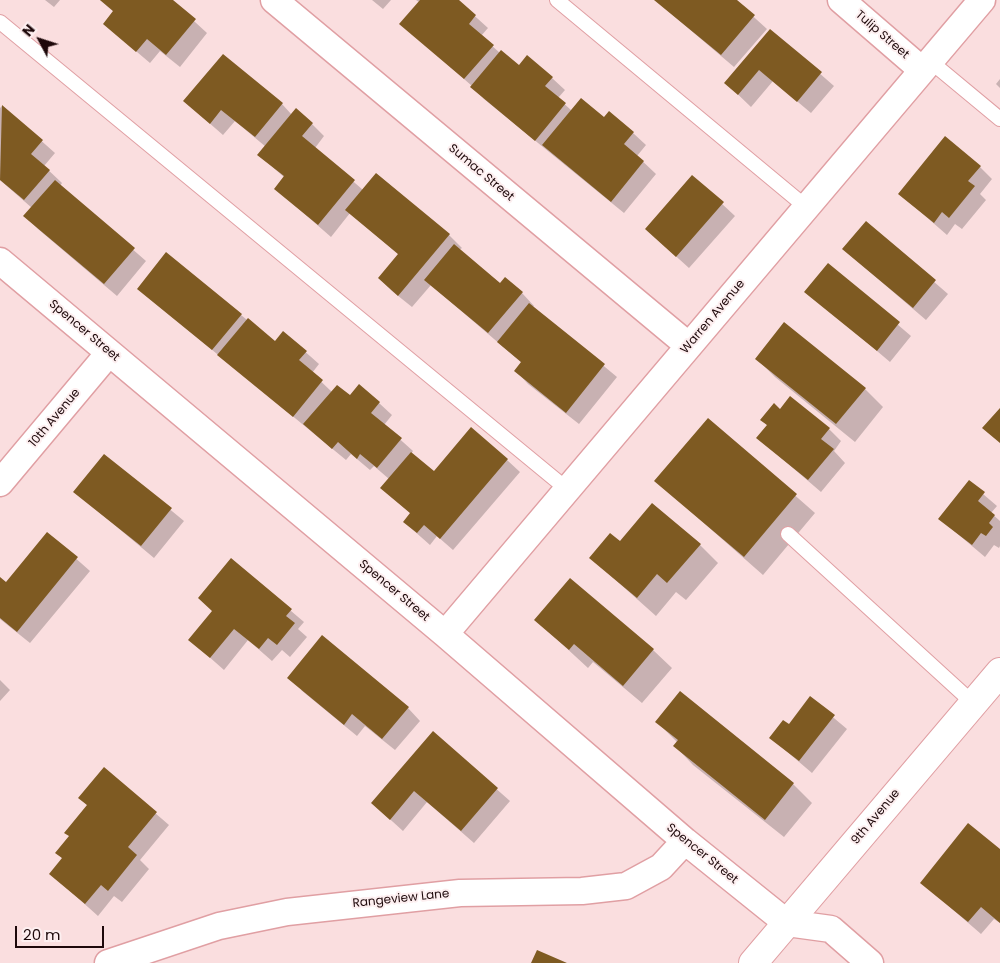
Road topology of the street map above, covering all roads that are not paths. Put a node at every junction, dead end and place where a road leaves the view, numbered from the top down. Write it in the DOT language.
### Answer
graph roads {
  1 [pos="274,0"];
  2 [pos="557,0"];
  3 [pos="841,0"];
  4 [pos="982,0"];
  5 [pos="0,22"];
  6 [pos="926,66"];
  7 [pos="1000,119"];
  8 [pos="806,207"];
  9 [pos="0,261"];
  10 [pos="689,346"];
  11 [pos="109,353"];
  12 [pos="0,483"];
  13 [pos="568,490"];
  14 [pos="788,534"];
  15 [pos="445,634"];
  16 [pos="1000,672"];
  17 [pos="973,703"];
  18 [pos="685,841"];
  19 [pos="787,923"];
  20 [pos="108,963"];
  21 [pos="753,963"];
  22 [pos="870,963"];
  1 -- 10 [label="street, Sumac Street"];
  2 -- 8 [label="lane"];
  3 -- 6 [label="street, Tulip Street"];
  4 -- 6 [label="street, Warren Avenue"];
  5 -- 13 [label="lane"];
  6 -- 7 [label="lane"];
  6 -- 8 [label="street, Warren Avenue"];
  8 -- 10 [label="street, Warren Avenue"];
  9 -- 11 [label="street, Spencer Street"];
  10 -- 13 [label="street, Warren Avenue"];
  11 -- 12 [label="street, 10th Avenue"];
  11 -- 15 [label="street, Spencer Street"];
  13 -- 15 [label="street, Warren Avenue"];
  14 -- 17 [label="lane"];
  15 -- 18 [label="street, Spencer Street"];
  16 -- 17 [label="main road, 9th Avenue"];
  17 -- 19 [label="main road, 9th Avenue"];
  18 -- 19 [label="street, Spencer Street"];
  18 -- 20 [label="street, Rangeview Lane"];
  19 -- 21 [label="main road, 9th Avenue"];
  19 -- 22 [label="street"];
}
